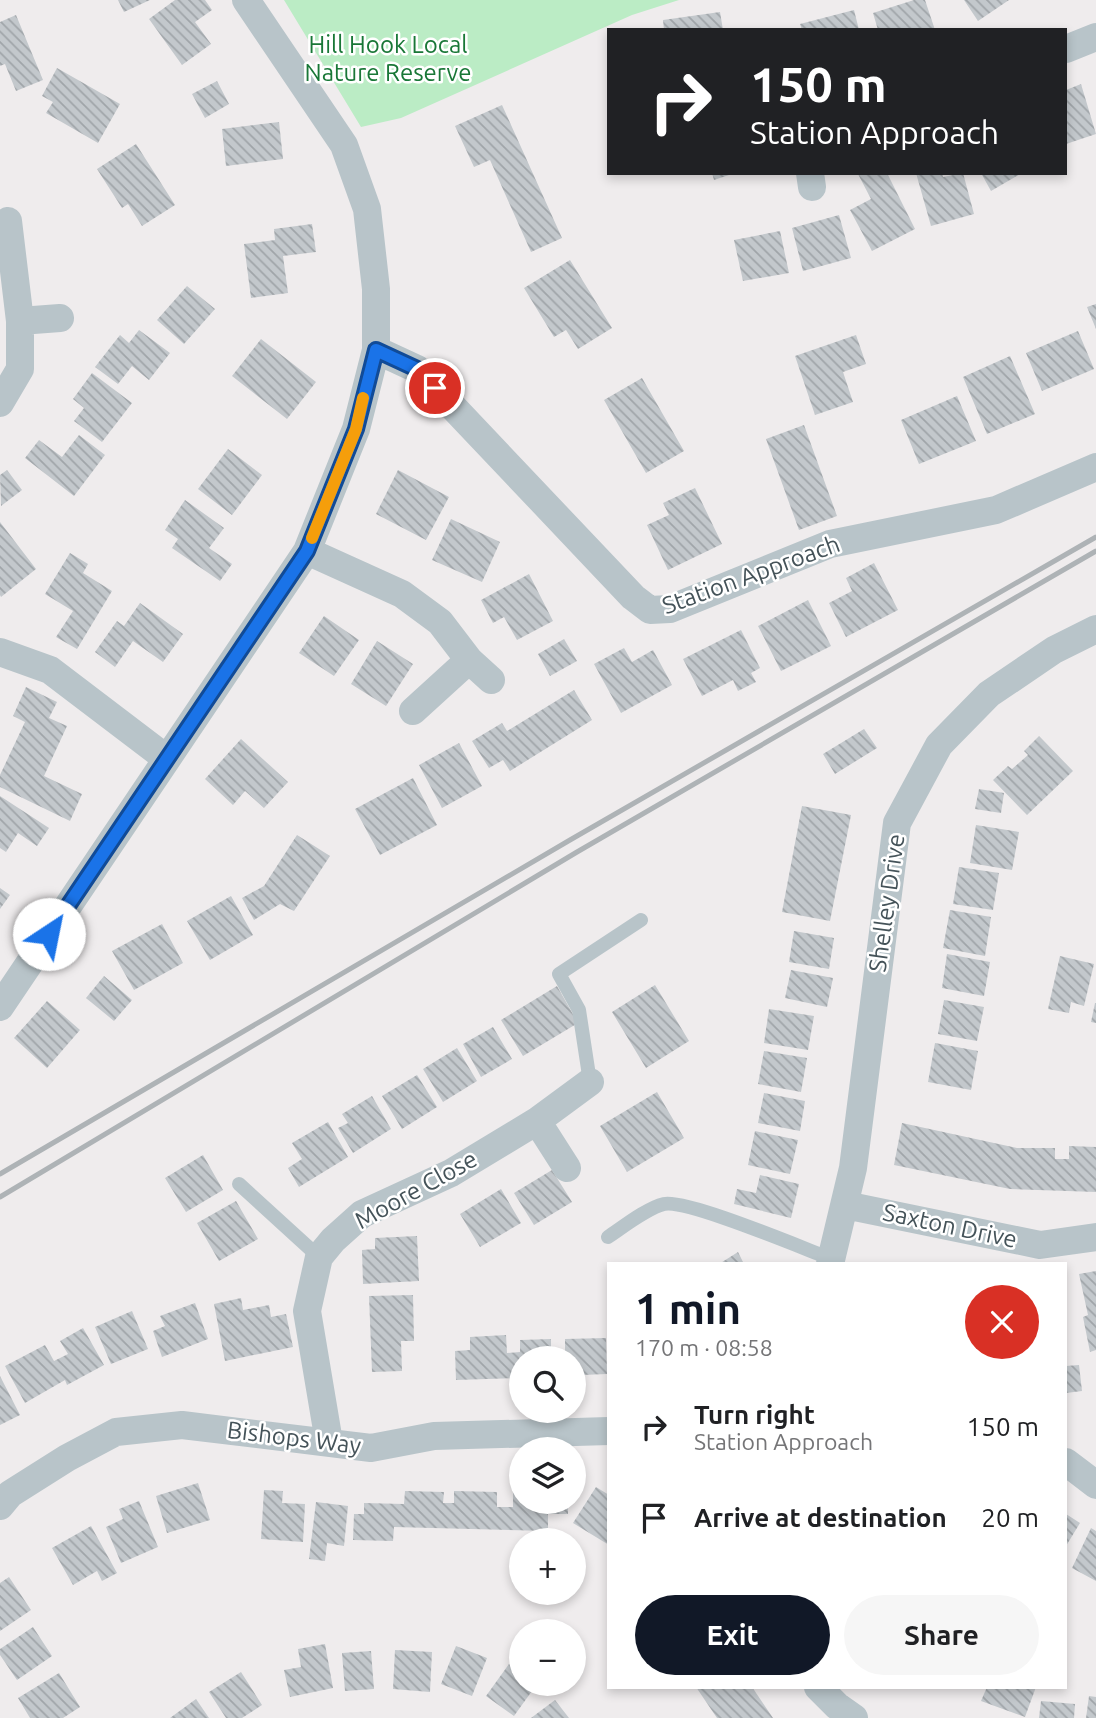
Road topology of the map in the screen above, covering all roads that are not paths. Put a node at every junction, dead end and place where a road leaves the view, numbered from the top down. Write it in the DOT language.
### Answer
graph roads {
  1 [pos="246,0"];
  2 [pos="1096,37"];
  3 [pos="1067,48"];
  4 [pos="4,215"];
  5 [pos="60,318"];
  6 [pos="20,321"];
  7 [pos="376,350"];
  8 [pos="0,402"];
  9 [pos="1096,467"];
  10 [pos="307,551"];
  11 [pos="1096,629"];
  12 [pos="0,652"];
  13 [pos="469,660"];
  14 [pos="491,680"];
  15 [pos="413,711"];
  16 [pos="167,759"];
  17 [pos="641,920"];
  18 [pos="0,1006"];
  19 [pos="590,1082"];
  20 [pos="537,1121"];
  21 [pos="567,1168"];
  22 [pos="239,1184"];
  23 [pos="845,1205"];
  24 [pos="608,1237"];
  25 [pos="1096,1237"];
  26 [pos="1039,1254"];
  27 [pos="319,1256"];
  28 [pos="831,1261"];
  29 [pos="607,1431"];
  30 [pos="329,1442"];
  31 [pos="1067,1463"];
  32 [pos="1096,1485"];
  33 [pos="0,1506"];
  34 [pos="820,1689"];
  35 [pos="854,1718"];
  1 -- 7 [label="street"];
  2 -- 3 [label="street"];
  4 -- 6 [label="street"];
  5 -- 6 [label="street"];
  6 -- 8 [label="street"];
  7 -- 9 [label="street, Station Approach"];
  7 -- 10 [label="street"];
  10 -- 13 [label="street"];
  10 -- 16 [label="street"];
  11 -- 23 [label="street, Shelley Drive"];
  12 -- 16 [label="street"];
  13 -- 14 [label="street"];
  13 -- 15 [label="street"];
  16 -- 18 [label="street"];
  17 -- 19 [label="lane"];
  19 -- 20 [label="street, Moore Close"];
  20 -- 21 [label="street"];
  20 -- 27 [label="street, Moore Close"];
  22 -- 27 [label="lane"];
  23 -- 26 [label="street, Saxton Drive"];
  23 -- 28 [label="street, Shelley Drive"];
  24 -- 28 [label="lane"];
  25 -- 26 [label="street, Saxton Drive"];
  27 -- 30 [label="street"];
  29 -- 30 [label="street, Bishops Way"];
  30 -- 33 [label="street, Bishops Way"];
  31 -- 32 [label="street"];
  34 -- 35 [label="street"];
}
